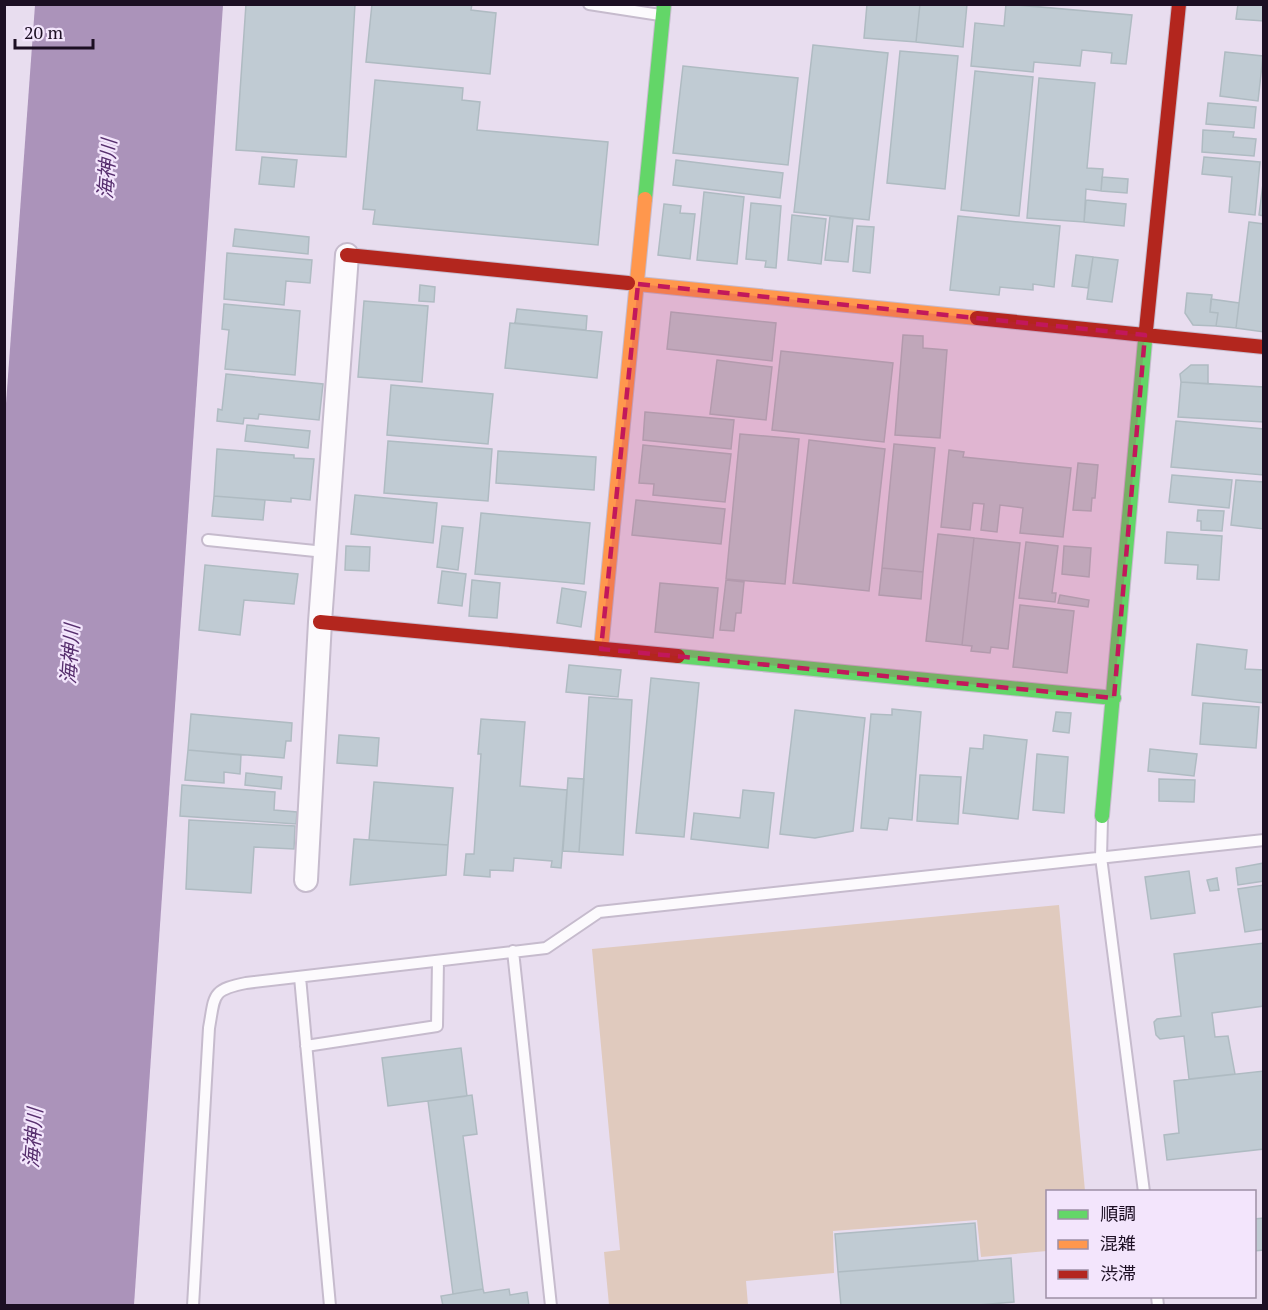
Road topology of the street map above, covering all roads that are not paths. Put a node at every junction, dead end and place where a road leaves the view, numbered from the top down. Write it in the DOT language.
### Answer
graph roads {
  1 [pos="589,4"];
  2 [pos="1179,4"];
  3 [pos="664,10"];
  4 [pos="347,255"];
  5 [pos="638,284"];
  6 [pos="1145,335"];
  7 [pos="1263,347"];
  8 [pos="208,540"];
  9 [pos="325,552"];
  10 [pos="320,622"];
  11 [pos="601,649"];
  12 [pos="1114,698"];
  13 [pos="1102,816"];
  14 [pos="1263,840"];
  15 [pos="1101,857"];
  16 [pos="306,880"];
  17 [pos="513,951"];
  18 [pos="438,961"];
  19 [pos="300,976"];
  20 [pos="306,1046"];
  21 [pos="1144,1190"];
  22 [pos="193,1305"];
  23 [pos="330,1305"];
  24 [pos="551,1305"];
  1 -- 3 [label="lane"];
  2 -- 6 [label="street"];
  3 -- 5 [label="street"];
  4 -- 5 [label="street"];
  4 -- 9 [label="street"];
  5 -- 6 [label="street"];
  5 -- 11 [label="street"];
  6 -- 7 [label="street"];
  6 -- 12 [label="street"];
  8 -- 9 [label="lane"];
  9 -- 10 [label="street"];
  10 -- 11 [label="street"];
  10 -- 16 [label="street"];
  11 -- 12 [label="street"];
  12 -- 13 [label="street"];
  13 -- 15 [label="lane"];
  14 -- 15 [label="lane"];
  15 -- 17 [label="lane"];
  15 -- 21 [label="lane"];
  17 -- 18 [label="lane"];
  17 -- 24 [label="lane"];
  18 -- 19 [label="lane"];
  18 -- 20 [label="lane"];
  19 -- 20 [label="lane"];
  19 -- 22 [label="lane"];
  20 -- 23 [label="lane"];
}
